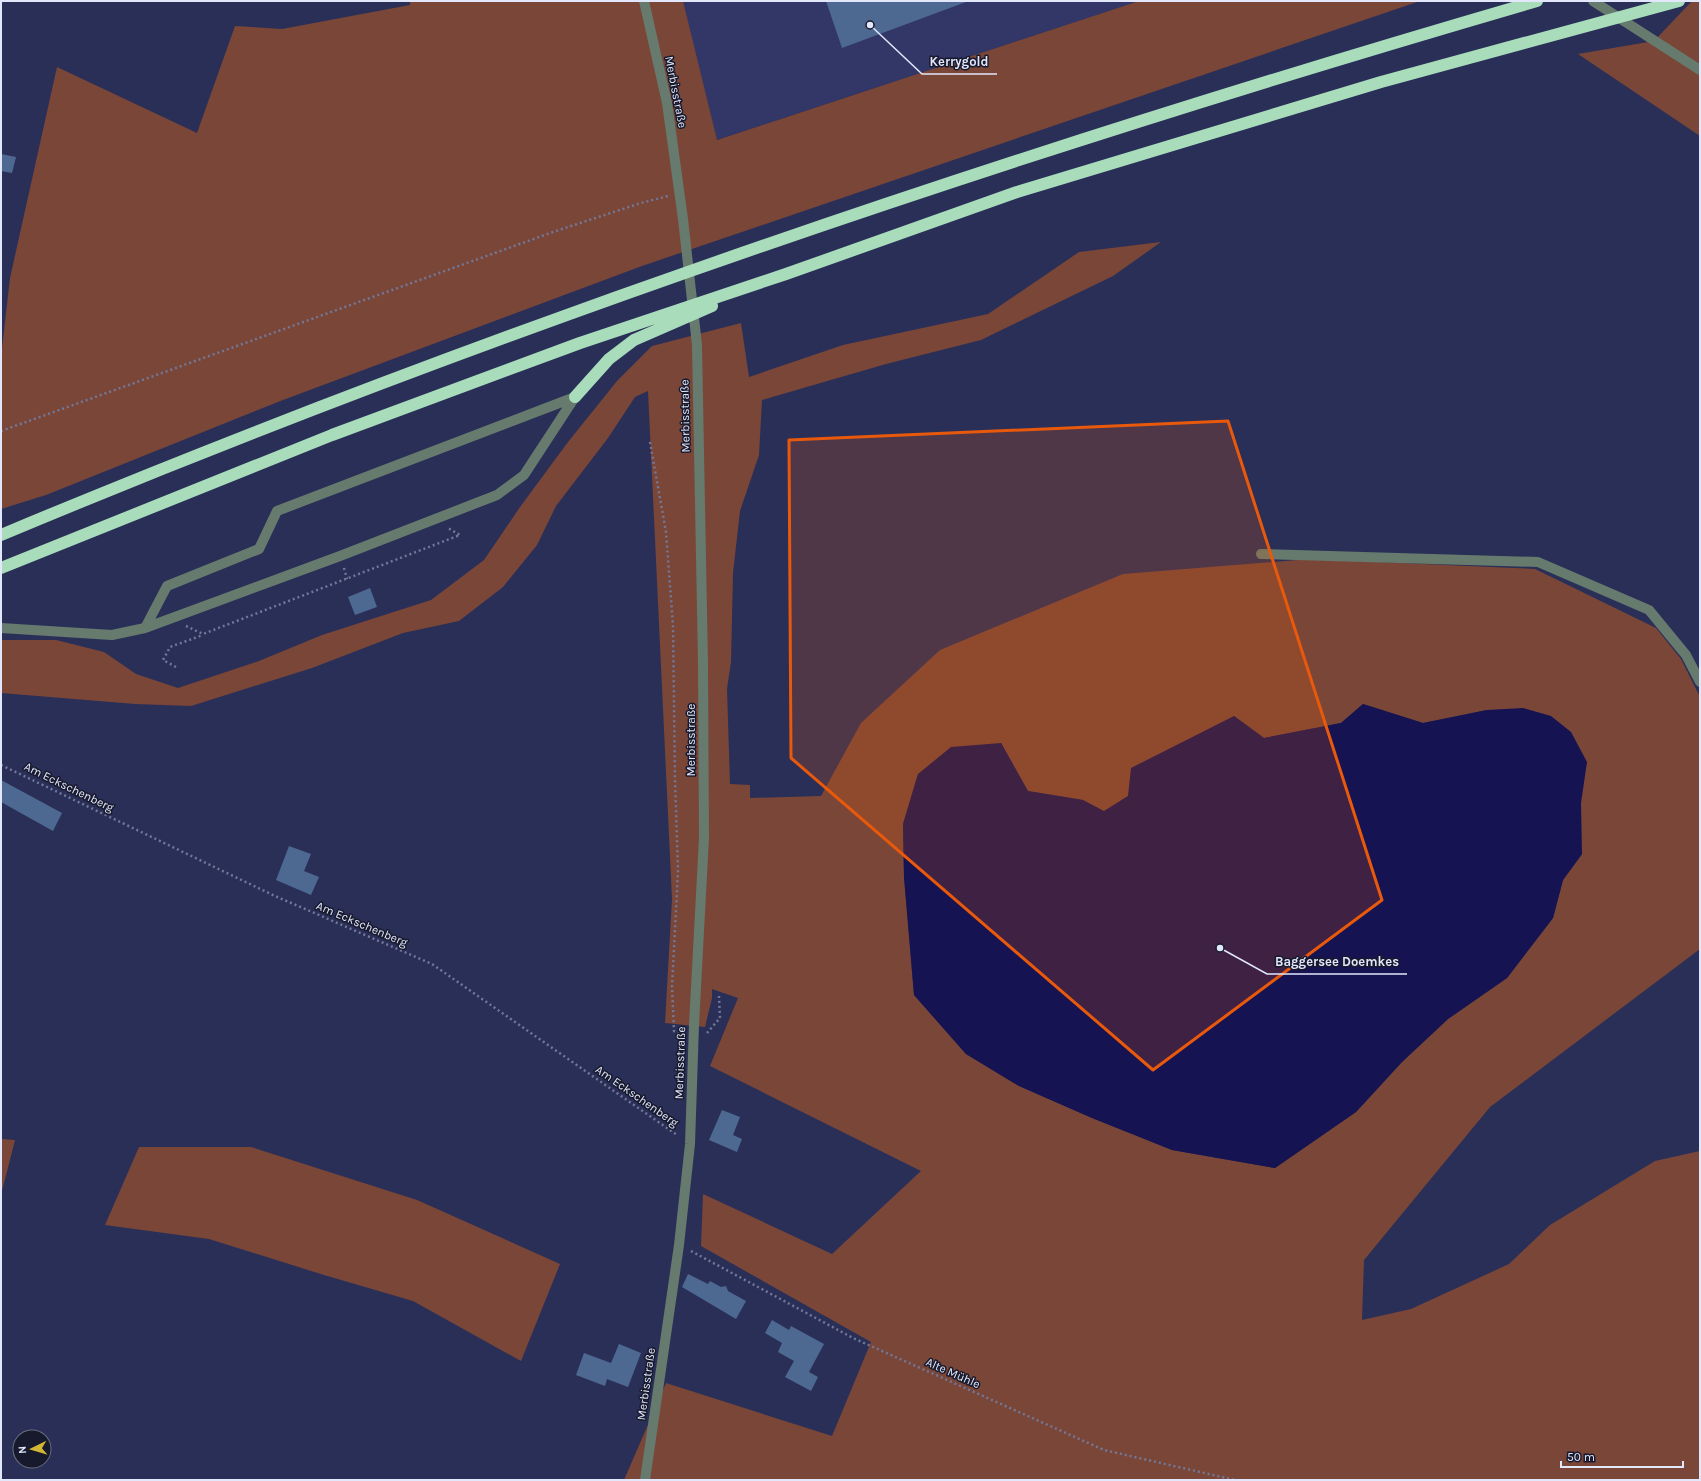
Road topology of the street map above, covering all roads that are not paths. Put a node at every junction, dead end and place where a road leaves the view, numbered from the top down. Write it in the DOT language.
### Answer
graph roads {
  1 [pos="644,1"];
  2 [pos="1537,1"];
  3 [pos="1593,1"];
  4 [pos="1678,1"];
  5 [pos="1700,70"];
  6 [pos="786,274"];
  7 [pos="575,397"];
  8 [pos="1,535"];
  9 [pos="1261,554"];
  10 [pos="1,568"];
  11 [pos="1,628"];
  12 [pos="145,628"];
  13 [pos="1700,682"];
  14 [pos="645,1480"];
  1 -- 14 [label="street, Merbisstraße"];
  2 -- 8 [label="highway"];
  3 -- 5 [label="street"];
  4 -- 6 [label="highway"];
  6 -- 7 [label="highway"];
  6 -- 10 [label="highway"];
  7 -- 12 [label="street"];
  7 -- 12 [label="street"];
  9 -- 13 [label="street"];
  11 -- 12 [label="street"];
}
